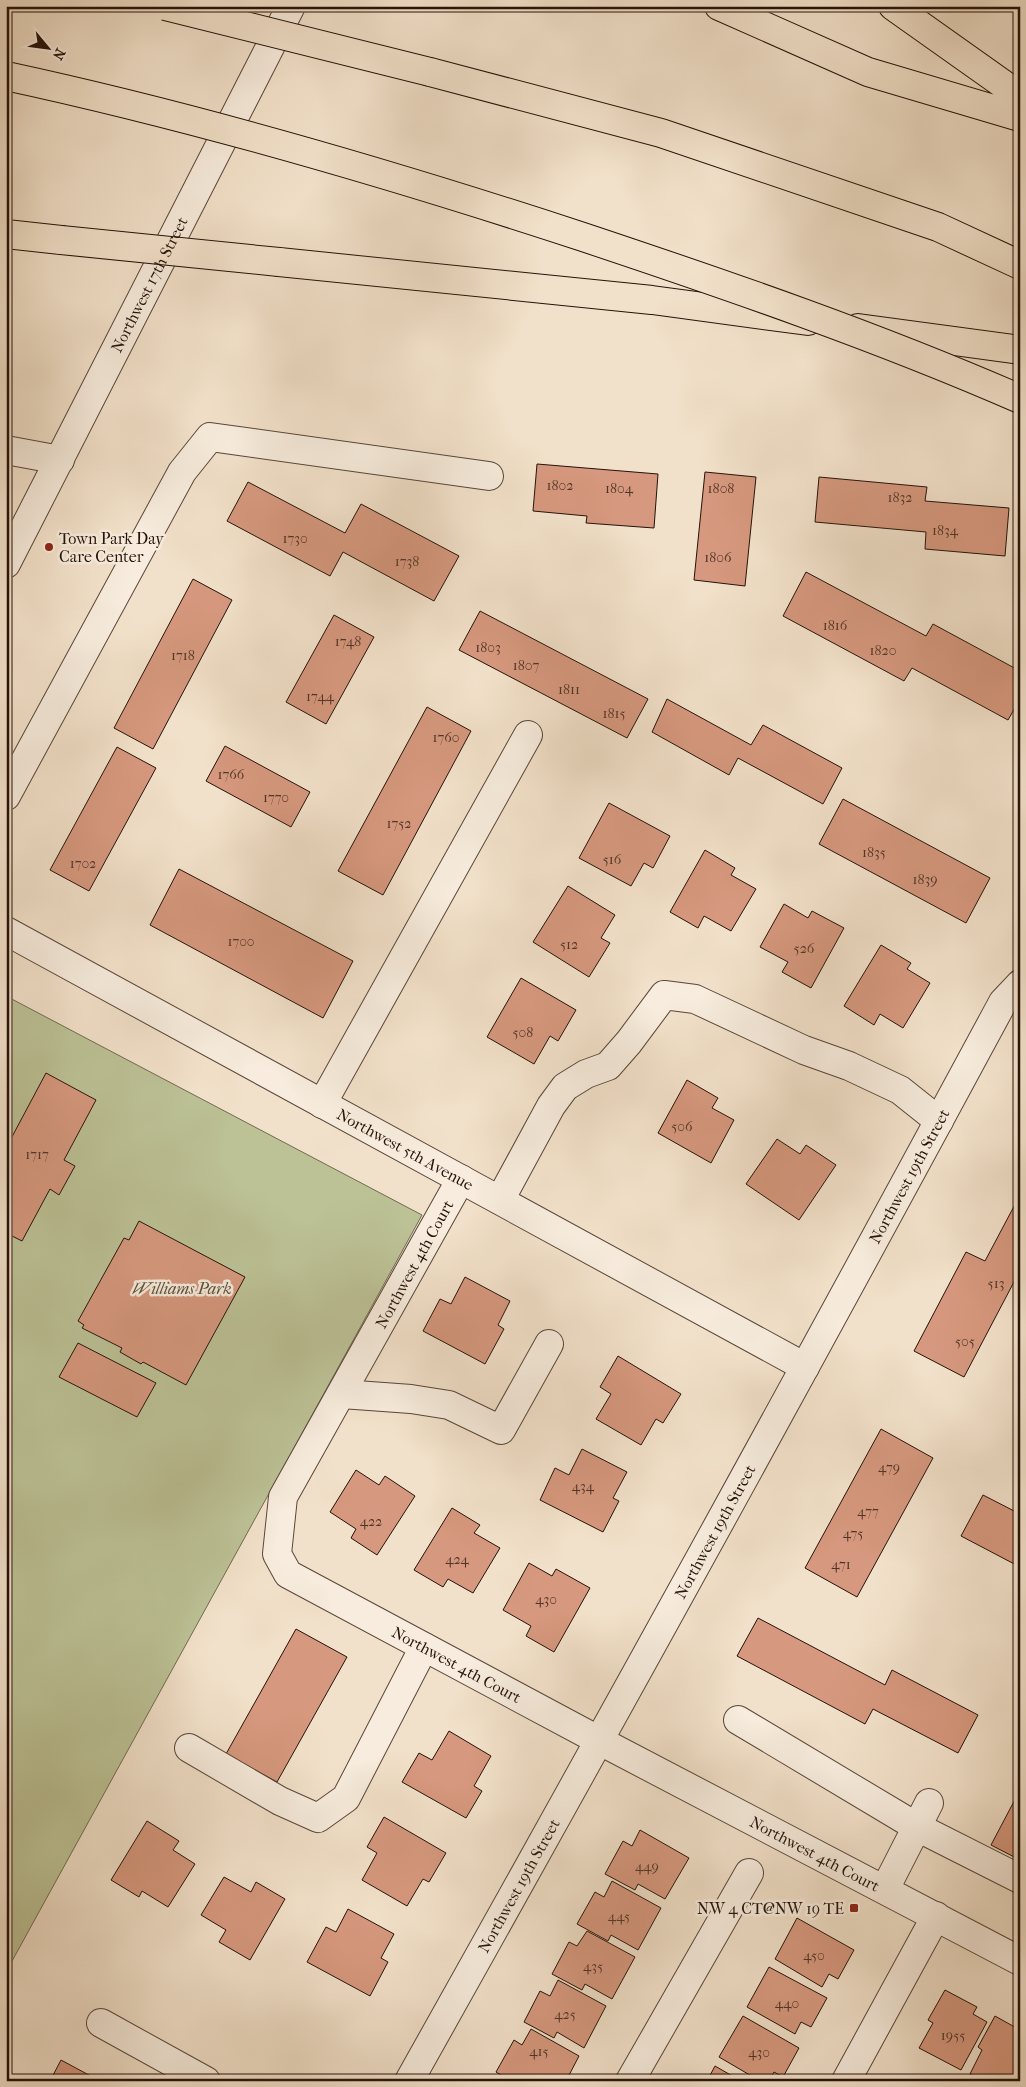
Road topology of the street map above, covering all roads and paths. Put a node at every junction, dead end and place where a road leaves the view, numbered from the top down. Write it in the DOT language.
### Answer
graph roads {
  1 [pos="164,6"];
  2 [pos="291,6"];
  3 [pos="719,6"];
  4 [pos="893,6"];
  5 [pos="6,76"];
  6 [pos="1020,96"];
  7 [pos="1020,118"];
  8 [pos="6,234"];
  9 [pos="1020,264"];
  10 [pos="1020,350"];
  11 [pos="1020,399"];
  12 [pos="6,450"];
  13 [pos="60,460"];
  14 [pos="489,476"];
  15 [pos="8,559"];
  16 [pos="528,735"];
  17 [pos="6,796"];
  18 [pos="6,931"];
  19 [pos="1020,984"];
  20 [pos="322,1104"];
  21 [pos="939,1121"];
  22 [pos="461,1179"];
  23 [pos="500,1200"];
  24 [pos="549,1344"];
  25 [pos="805,1367"];
  26 [pos="342,1394"];
  27 [pos="424,1647"];
  28 [pos="738,1720"];
  29 [pos="600,1741"];
  30 [pos="189,1748"];
  31 [pos="923,1815"];
  32 [pos="749,1873"];
  33 [pos="1020,1879"];
  34 [pos="885,1889"];
  35 [pos="936,1916"];
  36 [pos="1020,1961"];
  37 [pos="101,2023"];
  38 [pos="856,2078"];
  39 [pos="206,2081"];
  40 [pos="409,2081"];
  41 [pos="630,2081"];
  1 -- 9 [label="highway, bridge"];
  2 -- 13 [label="street, Northwest 17th Street"];
  3 -- 7 [label="highway"];
  4 -- 6 [label="highway"];
  5 -- 11 [label="highway, bridge"];
  8 -- 10 [label="highway, bridge"];
  12 -- 13 [label="street"];
  13 -- 15 [label="street, Northwest 17th Street"];
  14 -- 17 [label="street"];
  16 -- 20 [label="street"];
  18 -- 20 [label="street, Northwest 5th Avenue"];
  19 -- 21 [label="street, Northwest 19th Street"];
  20 -- 22 [label="street, Northwest 5th Avenue"];
  21 -- 23 [label="street"];
  21 -- 25 [label="street, Northwest 19th Street"];
  22 -- 23 [label="street, Northwest 5th Avenue"];
  22 -- 26 [label="street, Northwest 4th Court"];
  23 -- 25 [label="street, Northwest 5th Avenue"];
  24 -- 26 [label="street"];
  25 -- 29 [label="street, Northwest 19th Street"];
  26 -- 27 [label="street, Northwest 4th Court"];
  27 -- 29 [label="street, Northwest 4th Court"];
  27 -- 30 [label="street"];
  28 -- 31 [label="street"];
  29 -- 34 [label="street, Northwest 4th Court"];
  29 -- 40 [label="street, Northwest 19th Street"];
  31 -- 33 [label="street"];
  31 -- 34 [label="street"];
  32 -- 41 [label="street"];
  34 -- 35 [label="street, Northwest 4th Court"];
  35 -- 36 [label="street, Northwest 4th Court"];
  35 -- 38 [label="street"];
  37 -- 39 [label="street"];
}
